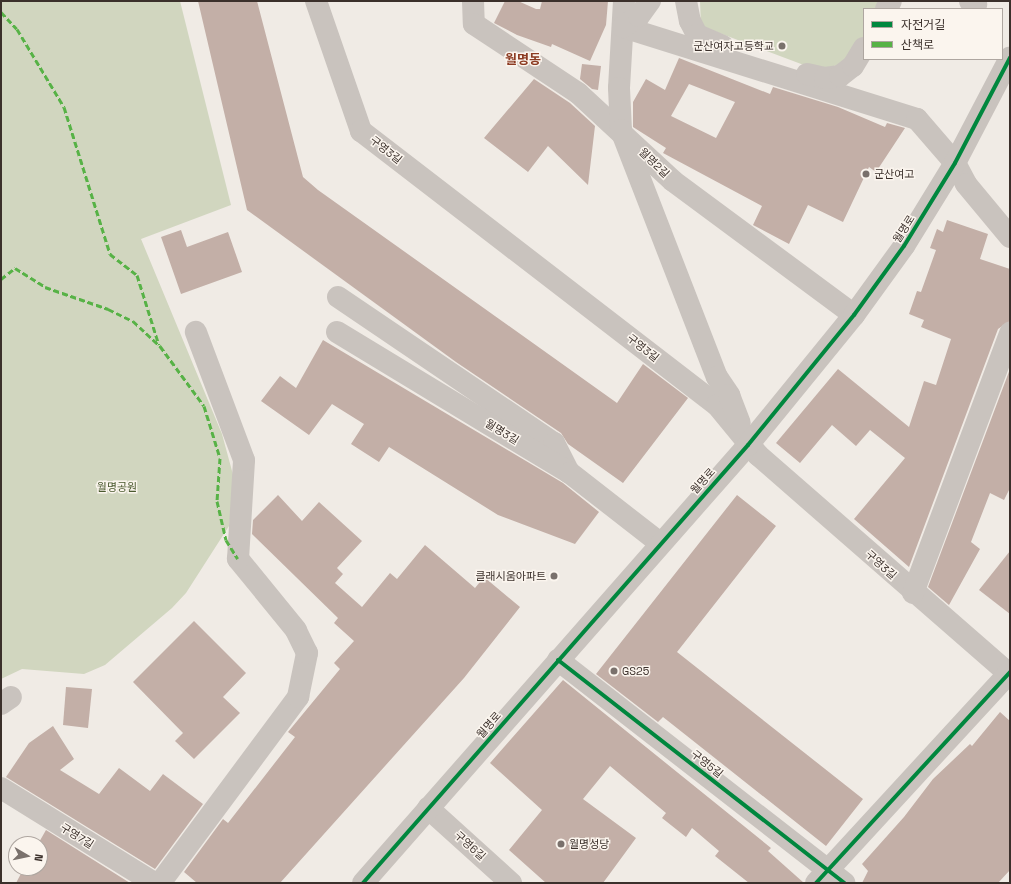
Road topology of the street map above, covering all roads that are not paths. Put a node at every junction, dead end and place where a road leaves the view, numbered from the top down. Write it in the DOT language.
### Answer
graph roads {
  1 [pos="316,1"];
  2 [pos="473,1"];
  3 [pos="624,1"];
  4 [pos="650,1"];
  5 [pos="686,1"];
  6 [pos="623,27"];
  7 [pos="863,50"];
  8 [pos="1010,58"];
  9 [pos="621,130"];
  10 [pos="956,163"];
  11 [pos="1010,237"];
  12 [pos="338,297"];
  13 [pos="854,315"];
  14 [pos="196,332"];
  15 [pos="337,332"];
  16 [pos="1010,333"];
  17 [pos="748,445"];
  18 [pos="570,472"];
  19 [pos="660,543"];
  20 [pos="913,593"];
  21 [pos="558,660"];
  22 [pos="1010,673"];
  23 [pos="1,788"];
  24 [pos="428,808"];
  25 [pos="829,878"];
  26 [pos="154,883"];
  27 [pos="160,883"];
  28 [pos="363,883"];
  29 [pos="511,883"];
  1 -- 17 [label="street, 구영3길"];
  2 -- 9 [label="street, 월명2길"];
  3 -- 6 [label="street"];
  4 -- 6 [label="street"];
  5 -- 7 [label="street"];
  6 -- 9 [label="street"];
  6 -- 10 [label="street"];
  8 -- 10 [label="street, 월명로"];
  9 -- 13 [label="street, 월명2길"];
  9 -- 17 [label="street"];
  10 -- 11 [label="street"];
  10 -- 13 [label="street, 월명로"];
  12 -- 18 [label="street"];
  13 -- 17 [label="street, 월명로"];
  14 -- 27 [label="street"];
  15 -- 18 [label="street, 월명3길"];
  16 -- 20 [label="street"];
  17 -- 19 [label="street, 월명로"];
  17 -- 20 [label="street, 구영3길"];
  18 -- 19 [label="street, 월명3길"];
  19 -- 21 [label="street, 월명로"];
  20 -- 22 [label="street, 구영3길"];
  21 -- 24 [label="street, 월명로"];
  21 -- 25 [label="street, 구영5길"];
  22 -- 25 [label="street"];
  23 -- 26 [label="street, 구영7길"];
  24 -- 28 [label="street, 월명로"];
  24 -- 29 [label="street, 구영6길"];
}
